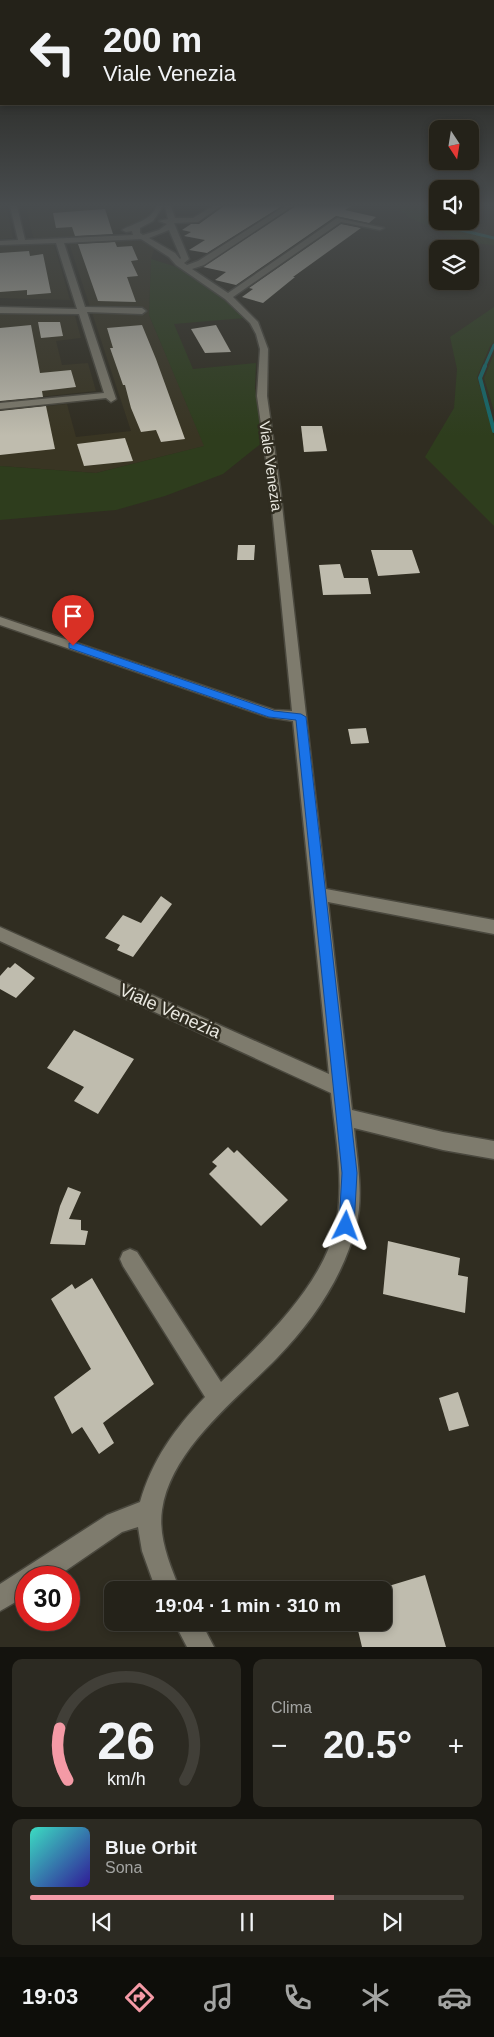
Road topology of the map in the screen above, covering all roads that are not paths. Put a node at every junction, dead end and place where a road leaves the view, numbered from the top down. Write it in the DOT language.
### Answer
graph roads {
  1 [pos="73,283"];
  2 [pos="207,283"];
  3 [pos="250,283"];
  4 [pos="228,298"];
  5 [pos="69,302"];
  6 [pos="81,308"];
  7 [pos="0,310"];
  8 [pos="142,311"];
  9 [pos="95,349"];
  10 [pos="84,350"];
  11 [pos="0,406"];
  12 [pos="0,621"];
  13 [pos="301,717"];
  14 [pos="320,894"];
  15 [pos="494,927"];
  16 [pos="0,934"];
  17 [pos="340,1088"];
  18 [pos="343,1117"];
  19 [pos="494,1150"];
  20 [pos="130,1259"];
  21 [pos="220,1400"];
  22 [pos="150,1510"];
  23 [pos="50,1566"];
  24 [pos="164,1581"];
  25 [pos="15,1589"];
  26 [pos="0,1599"];
  27 [pos="191,1631"];
  28 [pos="201,1647"];
  1 -- 6 [label="street"];
  2 -- 4 [label="street, Viale Venezia"];
  3 -- 4 [label="street"];
  4 -- 13 [label="street, Viale Venezia"];
  5 -- 6 [label="street"];
  6 -- 7 [label="street"];
  6 -- 8 [label="street"];
  6 -- 9 [label="street"];
  9 -- 10 [label="street"];
  9 -- 11 [label="street"];
  12 -- 13 [label="street"];
  13 -- 14 [label="street, Viale Venezia"];
  14 -- 15 [label="street"];
  14 -- 17 [label="street, Viale Venezia"];
  16 -- 17 [label="street, Viale Venezia"];
  17 -- 18 [label="street, Viale Venezia"];
  18 -- 19 [label="street"];
  18 -- 21 [label="street, Viale Venezia"];
  20 -- 21 [label="street"];
  21 -- 22 [label="street, Viale Venezia"];
  22 -- 23 [label="street"];
  22 -- 24 [label="street, Viale Venezia"];
  25 -- 26 [label="street"];
  27 -- 28 [label="street"];
}
